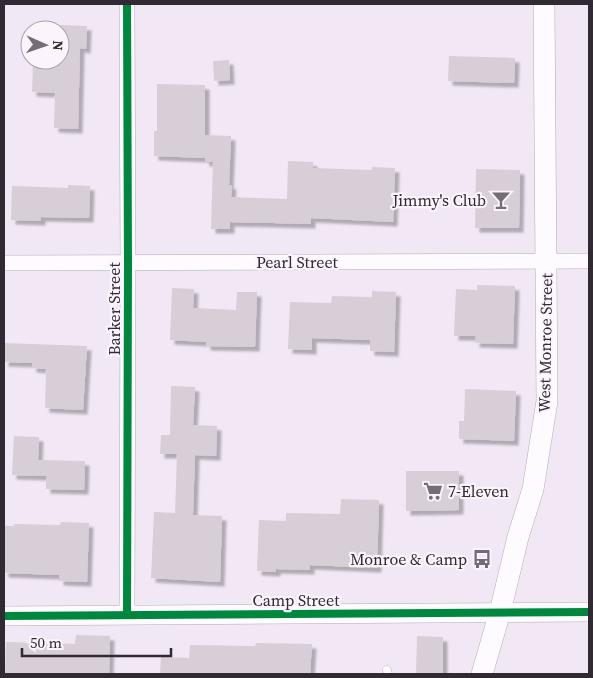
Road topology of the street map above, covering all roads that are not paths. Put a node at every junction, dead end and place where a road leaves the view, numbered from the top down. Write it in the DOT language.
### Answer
graph roads {
  1 [pos="126,4"];
  2 [pos="544,4"];
  3 [pos="589,260"];
  4 [pos="546,261"];
  5 [pos="128,262"];
  6 [pos="4,263"];
  7 [pos="500,612"];
  8 [pos="589,612"];
  9 [pos="127,615"];
  10 [pos="4,616"];
  11 [pos="482,674"];
  1 -- 5 [label="street, Barker Street"];
  2 -- 4 [label="main road, West Monroe Street"];
  3 -- 4 [label="street, Pearl Street"];
  4 -- 5 [label="street, Pearl Street"];
  4 -- 7 [label="main road, West Monroe Street"];
  5 -- 6 [label="street, Pearl Street"];
  5 -- 9 [label="street, Barker Street"];
  7 -- 8 [label="street, Camp Street"];
  7 -- 9 [label="street, Camp Street"];
  7 -- 11 [label="main road, West Monroe Street"];
  9 -- 10 [label="street, Camp Street"];
}
